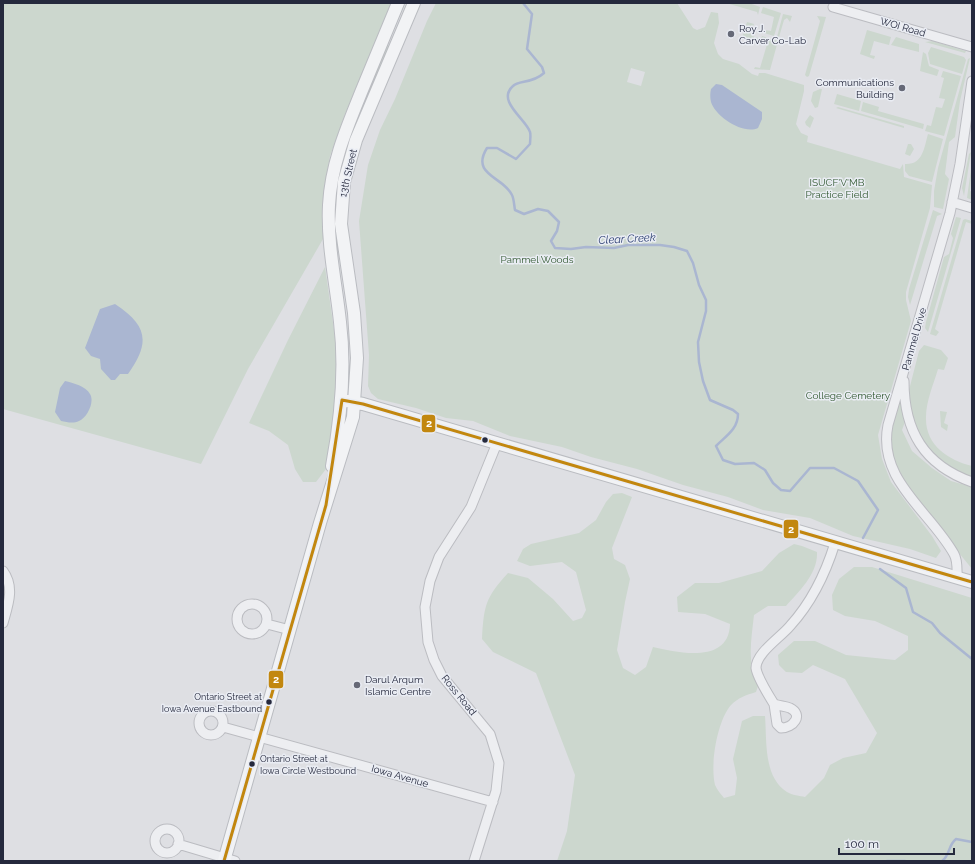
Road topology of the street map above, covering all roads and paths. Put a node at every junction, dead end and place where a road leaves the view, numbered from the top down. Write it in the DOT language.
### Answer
graph roads {
  1 [pos="398,3"];
  2 [pos="414,3"];
  3 [pos="833,7"];
  4 [pos="972,47"];
  5 [pos="972,81"];
  6 [pos="952,202"];
  7 [pos="972,208"];
  8 [pos="904,372"];
  9 [pos="342,400"];
  10 [pos="355,402"];
  11 [pos="497,443"];
  12 [pos="972,482"];
  13 [pos="326,505"];
  14 [pos="835,542"];
  15 [pos="3,571"];
  16 [pos="957,578"];
  17 [pos="972,582"];
  18 [pos="3,623"];
  19 [pos="266,624"];
  20 [pos="290,630"];
  21 [pos="774,704"];
  22 [pos="223,727"];
  23 [pos="260,737"];
  24 [pos="493,802"];
  25 [pos="178,844"];
  26 [pos="228,860"];
  27 [pos="474,861"];
  1 -- 9 [label="main road, 13th Street"];
  2 -- 10 [label="main road, 13th Street"];
  3 -- 4 [label="street, WOI Road"];
  5 -- 6 [label="street, Pammel Drive"];
  6 -- 7 [label="street"];
  6 -- 8 [label="street, Pammel Drive"];
  8 -- 12 [label="street"];
  8 -- 16 [label="street, Pammel Drive"];
  9 -- 10 [label="main road"];
  9 -- 13 [label="main road, 13th Street"];
  10 -- 11 [label="main road"];
  10 -- 13 [label="main road, 13th Street"];
  11 -- 14 [label="main road"];
  11 -- 24 [label="street, Ross Road"];
  13 -- 20 [label="main road"];
  14 -- 16 [label="main road"];
  14 -- 21 [label="street"];
  15 -- 18 [label="street"];
  16 -- 17 [label="main road"];
  19 -- 20 [label="street"];
  20 -- 23 [label="main road"];
  22 -- 23 [label="street, Iowa Avenue"];
  23 -- 24 [label="street, Iowa Avenue"];
  23 -- 26 [label="main road"];
  24 -- 27 [label="street, Ross Road"];
  25 -- 26 [label="street"];
}
